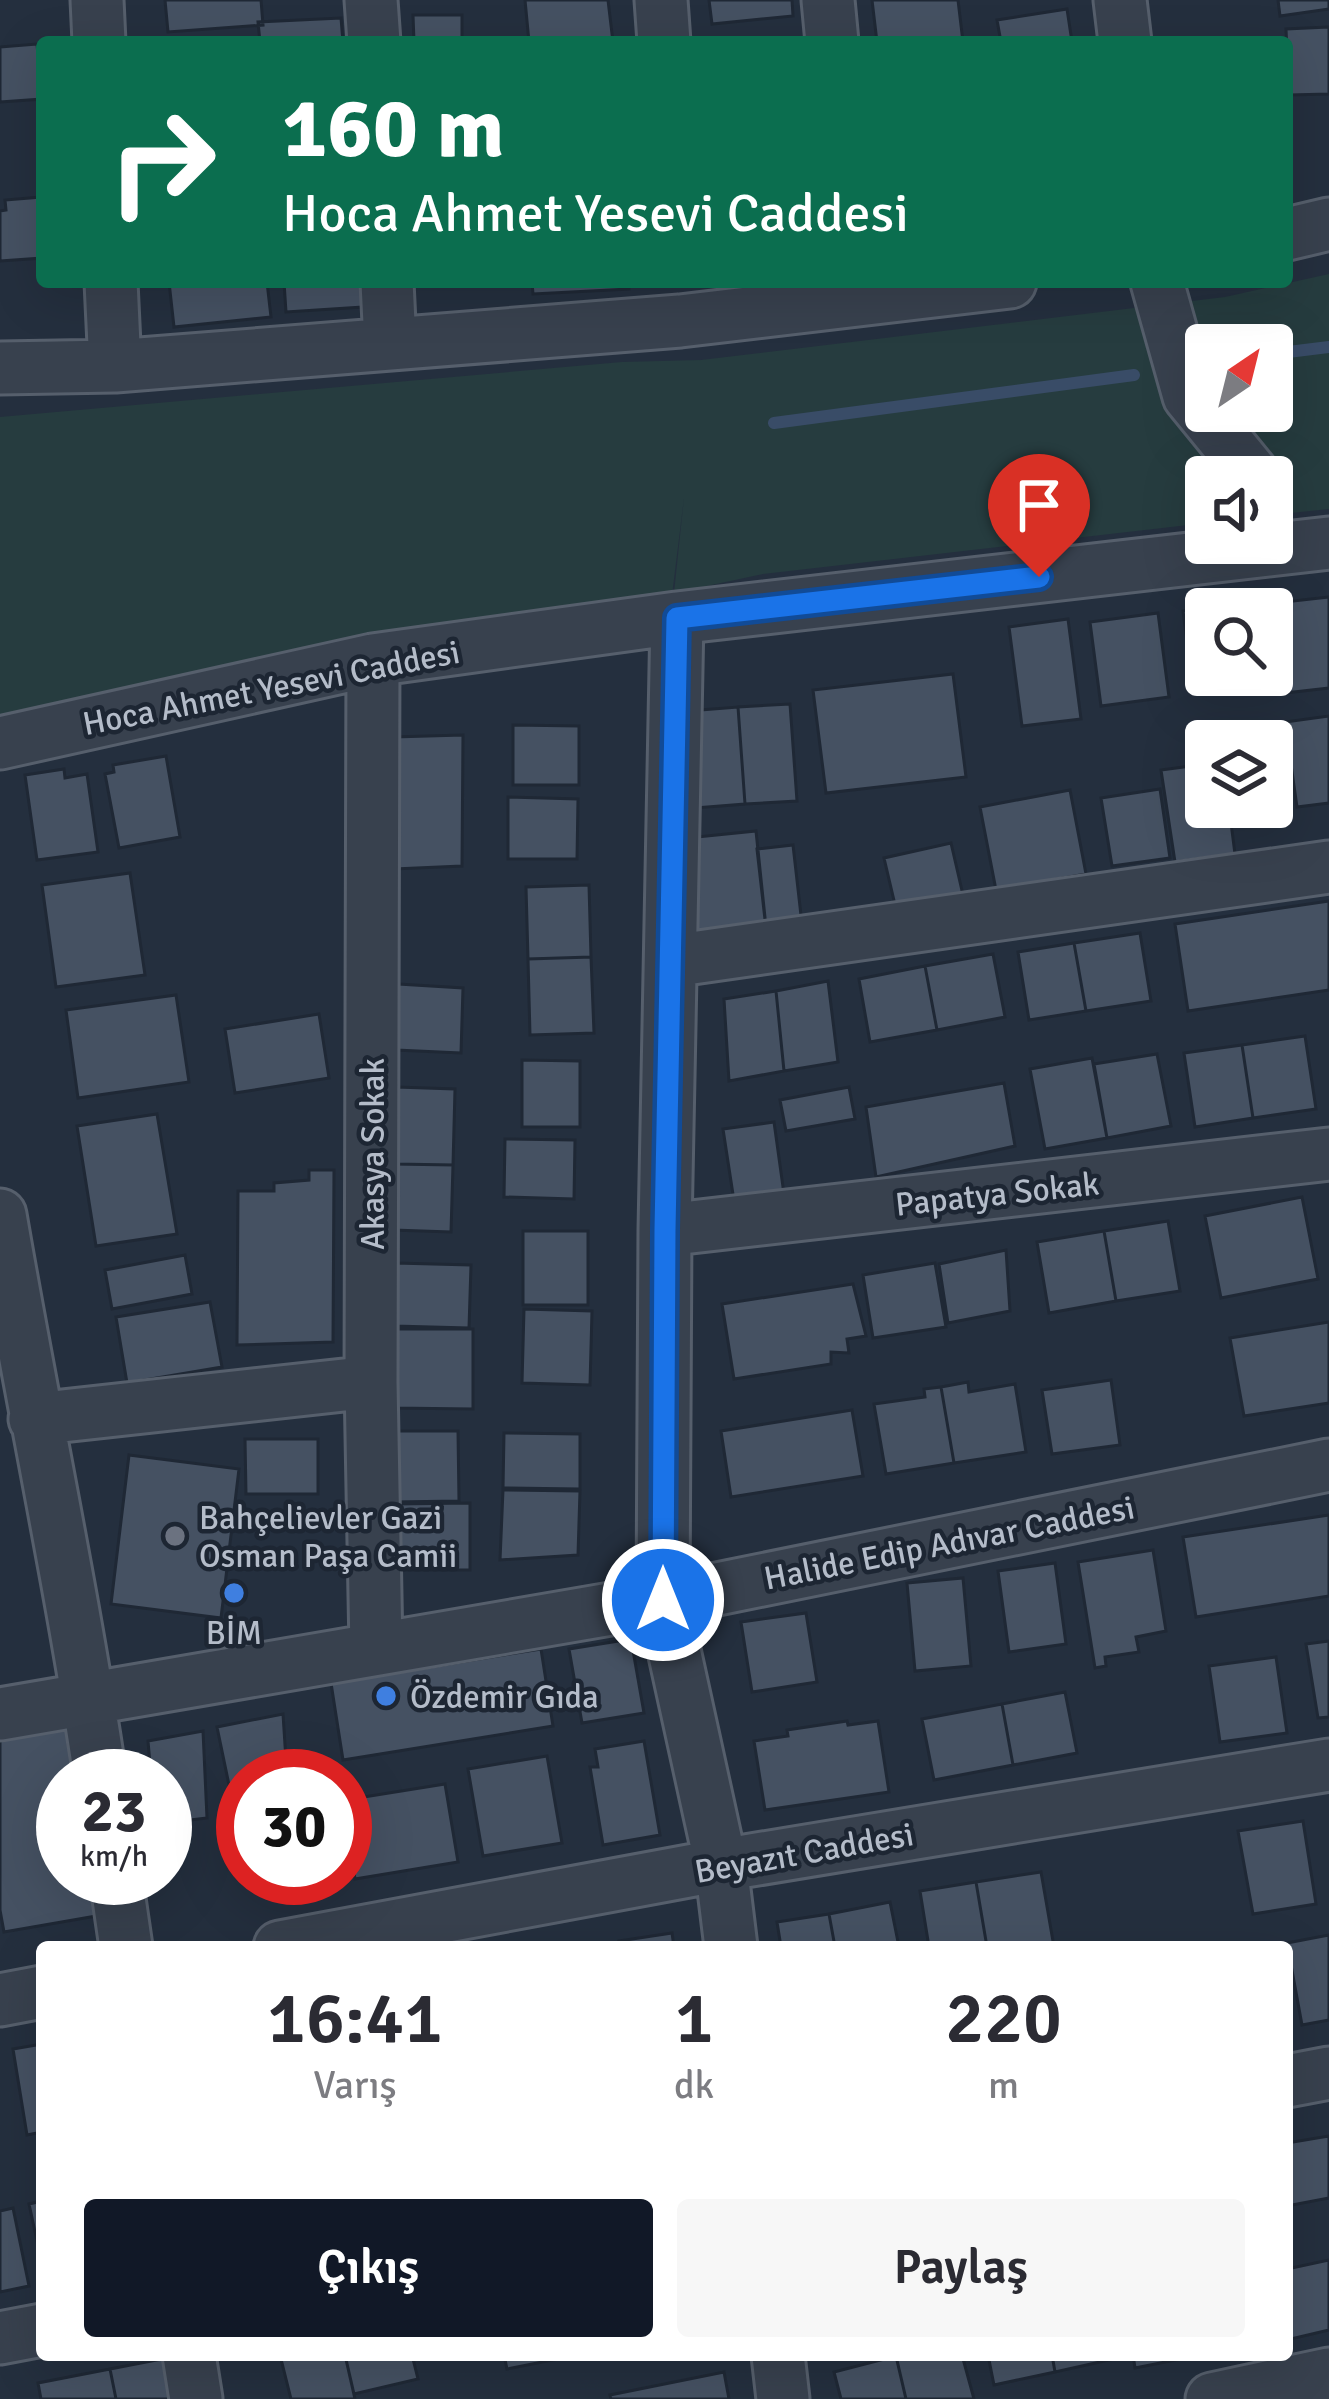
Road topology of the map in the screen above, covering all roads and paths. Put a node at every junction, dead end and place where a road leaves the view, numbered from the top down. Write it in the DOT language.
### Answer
graph roads {
  1 [pos="97,0"];
  2 [pos="371,0"];
  3 [pos="661,0"];
  4 [pos="828,0"];
  5 [pos="1120,0"];
  6 [pos="99,36"];
  7 [pos="374,36"];
  8 [pos="664,36"];
  9 [pos="831,36"];
  10 [pos="1124,36"];
  11 [pos="1329,224"];
  12 [pos="1293,233"];
  13 [pos="111,288"];
  14 [pos="387,288"];
  15 [pos="907,288"];
  16 [pos="1159,288"];
  17 [pos="856,291"];
  18 [pos="679,302"];
  19 [pos="390,344"];
  20 [pos="115,365"];
  21 [pos="0,368"];
  22 [pos="1238,456"];
  23 [pos="1293,518"];
  24 [pos="1320,544"];
  25 [pos="677,618"];
  26 [pos="373,660"];
  27 [pos="0,743"];
  28 [pos="1329,867"];
  29 [pos="671,961"];
  30 [pos="1329,1154"];
  31 [pos="0,1215"];
  32 [pos="665,1230"];
  33 [pos="371,1382"];
  34 [pos="26,1453"];
  35 [pos="1329,1465"];
  36 [pos="663,1600"];
  37 [pos="376,1649"];
  38 [pos="88,1698"];
  39 [pos="0,1714"];
  40 [pos="96,1749"];
  41 [pos="1329,1765"];
  42 [pos="722,1865"];
  43 [pos="120,1905"];
  44 [pos="125,1941"];
  45 [pos="312,1941"];
  46 [pos="730,1941"];
  47 [pos="36,1993"];
  48 [pos="0,2000"];
  49 [pos="1329,2073"];
  50 [pos="1293,2080"];
  51 [pos="36,2331"];
  52 [pos="0,2338"];
  53 [pos="190,2361"];
  54 [pos="779,2361"];
  55 [pos="1329,2374"];
  56 [pos="196,2399"];
  57 [pos="783,2399"];
  58 [pos="1212,2399"];
  1 -- 6 [label="street"];
  2 -- 7 [label="street"];
  3 -- 8 [label="street"];
  4 -- 9 [label="street"];
  5 -- 10 [label="street"];
  11 -- 12 [label="street"];
  13 -- 20 [label="street"];
  14 -- 19 [label="street"];
  15 -- 17 [label="street"];
  16 -- 22 [label="street"];
  17 -- 18 [label="street"];
  18 -- 19 [label="street"];
  19 -- 20 [label="street"];
  20 -- 21 [label="street"];
  23 -- 24 [label="street"];
  24 -- 25 [label="street, Hoca Ahmet Yesevi Caddesi"];
  25 -- 26 [label="street, Hoca Ahmet Yesevi Caddesi"];
  25 -- 29 [label="street"];
  26 -- 27 [label="street, Hoca Ahmet Yesevi Caddesi"];
  26 -- 33 [label="street, Akasya Sokak"];
  28 -- 29 [label="street"];
  29 -- 32 [label="street"];
  30 -- 32 [label="street, Papatya Sokak"];
  31 -- 34 [label="street"];
  32 -- 36 [label="street"];
  33 -- 34 [label="street"];
  33 -- 37 [label="street, Akasya Sokak"];
  34 -- 38 [label="street"];
  35 -- 36 [label="street, Halide Edip Adıvar Caddesi"];
  36 -- 37 [label="street, Halide Edip Adıvar Caddesi"];
  36 -- 42 [label="street"];
  37 -- 38 [label="street, Halide Edip Adıvar Caddesi"];
  38 -- 39 [label="street, Halide Edip Adıvar Caddesi"];
  38 -- 40 [label="street"];
  41 -- 42 [label="street, Beyazıt Caddesi"];
  42 -- 45 [label="street, Beyazıt Caddesi"];
  42 -- 46 [label="street"];
  43 -- 44 [label="street"];
  47 -- 48 [label="street"];
  49 -- 50 [label="street"];
  51 -- 52 [label="street"];
  53 -- 56 [label="street"];
  54 -- 57 [label="street"];
  55 -- 58 [label="street"];
}
